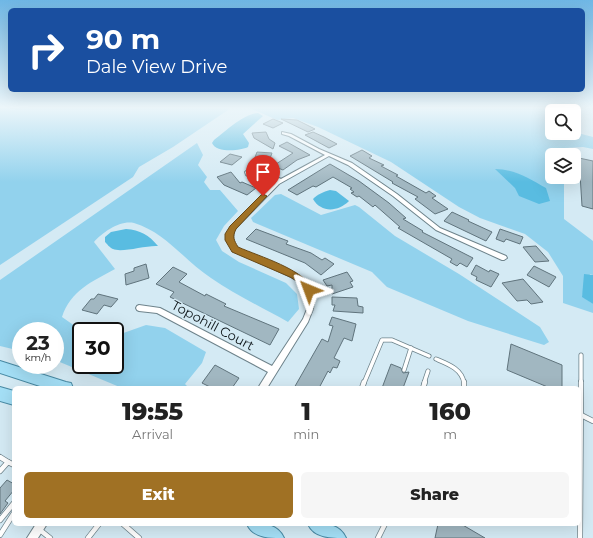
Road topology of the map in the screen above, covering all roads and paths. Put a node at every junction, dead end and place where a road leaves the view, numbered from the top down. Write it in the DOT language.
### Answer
graph roads {
  1 [pos="283,133"];
  2 [pos="328,155"];
  3 [pos="281,181"];
  4 [pos="273,186"];
  5 [pos="504,258"];
  6 [pos="139,308"];
  7 [pos="411,348"];
  8 [pos="580,355"];
  9 [pos="429,356"];
  10 [pos="436,359"];
  11 [pos="0,367"];
  12 [pos="404,370"];
  13 [pos="273,371"];
  14 [pos="428,372"];
  15 [pos="60,386"];
  16 [pos="263,386"];
  17 [pos="363,386"];
  18 [pos="424,386"];
  19 [pos="464,386"];
  20 [pos="580,386"];
  21 [pos="0,394"];
  22 [pos="12,397"];
  23 [pos="581,415"];
  24 [pos="593,421"];
  25 [pos="0,457"];
  26 [pos="8,462"];
  27 [pos="12,464"];
  28 [pos="0,471"];
  29 [pos="12,505"];
  30 [pos="12,516"];
  31 [pos="0,520"];
  32 [pos="40,526"];
  33 [pos="97,526"];
  34 [pos="125,526"];
  35 [pos="259,526"];
  36 [pos="319,526"];
  37 [pos="384,526"];
  38 [pos="580,526"];
  39 [pos="0,535"];
  40 [pos="32,538"];
  41 [pos="50,538"];
  42 [pos="88,538"];
  43 [pos="139,538"];
  44 [pos="275,538"];
  45 [pos="337,538"];
  46 [pos="378,538"];
  47 [pos="580,538"];
  1 -- 2 [label="street"];
  2 -- 3 [label="street"];
  2 -- 5 [label="street"];
  3 -- 4 [label="street"];
  3 -- 4 [label="street"];
  4 -- 13 [label="street"];
  6 -- 13 [label="street, Topohill Court"];
  7 -- 9 [label="lane"];
  7 -- 12 [label="lane"];
  7 -- 17 [label="lane"];
  8 -- 20 [label="lane"];
  10 -- 19 [label="lane"];
  11 -- 15 [label="main road"];
  13 -- 16 [label="street"];
  14 -- 18 [label="lane"];
  21 -- 22 [label="main road"];
  23 -- 24 [label="lane"];
  25 -- 26 [label="lane"];
  26 -- 27 [label="lane"];
  26 -- 28 [label="lane"];
  29 -- 31 [label="lane"];
  30 -- 39 [label="lane"];
  32 -- 40 [label="street"];
  32 -- 41 [label="lane"];
  33 -- 42 [label="lane"];
  34 -- 43 [label="lane"];
  35 -- 44 [label="main road"];
  36 -- 45 [label="main road"];
  37 -- 46 [label="lane"];
  38 -- 47 [label="lane"];
}
